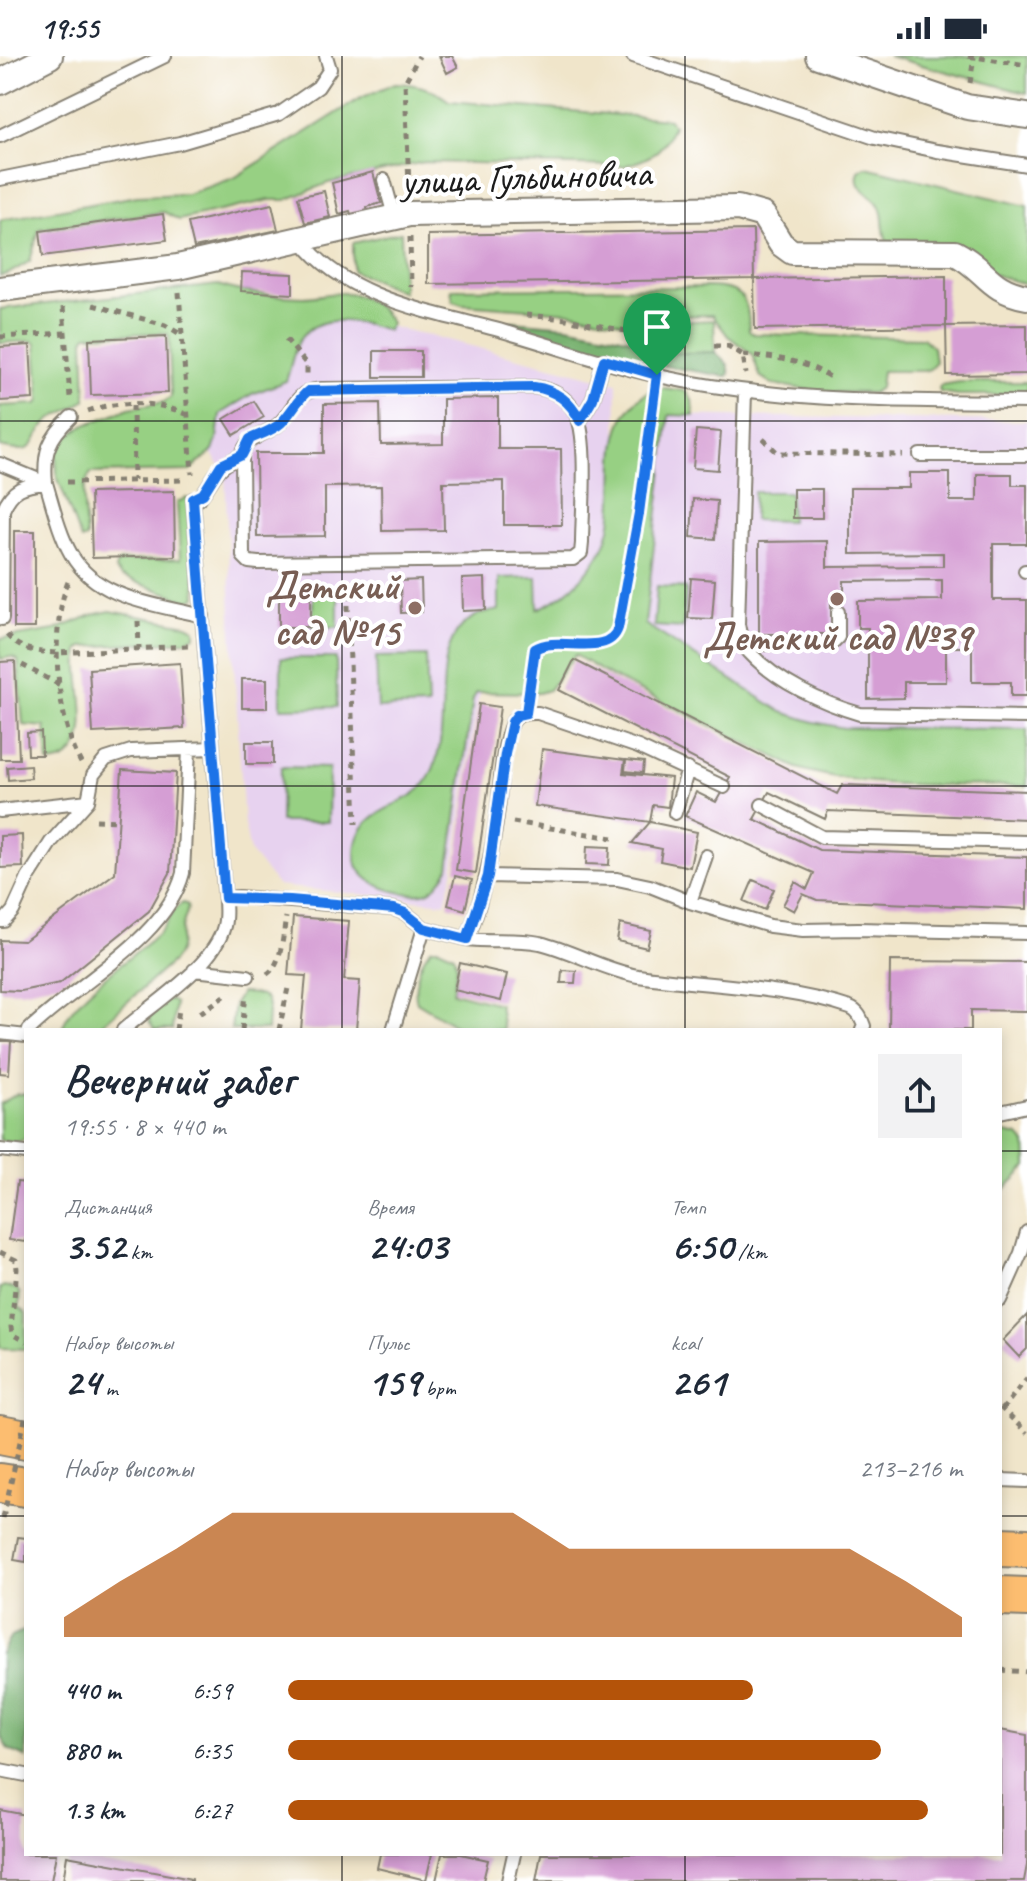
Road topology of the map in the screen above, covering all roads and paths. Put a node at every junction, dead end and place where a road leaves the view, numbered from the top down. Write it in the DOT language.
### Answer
graph roads {
  1 [pos="50,56"];
  2 [pos="165,56"];
  3 [pos="326,56"];
  4 [pos="419,56"];
  5 [pos="633,56"];
  6 [pos="818,56"];
  7 [pos="972,57"];
  8 [pos="1027,65"];
  9 [pos="0,82"];
  10 [pos="1027,116"];
  11 [pos="0,136"];
  12 [pos="1027,165"];
  13 [pos="408,167"];
  14 [pos="0,179"];
  15 [pos="384,180"];
  16 [pos="402,215"];
  17 [pos="300,239"];
  18 [pos="178,267"];
  19 [pos="60,288"];
  20 [pos="0,289"];
  21 [pos="1027,297"];
  22 [pos="412,307"];
  23 [pos="65,333"];
  24 [pos="182,335"];
  25 [pos="0,337"];
  26 [pos="286,339"];
  27 [pos="714,346"];
  28 [pos="743,355"];
  29 [pos="301,358"];
  30 [pos="604,360"];
  31 [pos="657,375"];
  32 [pos="745,391"];
  33 [pos="856,401"];
  34 [pos="1027,402"];
  35 [pos="133,405"];
  36 [pos="188,415"];
  37 [pos="71,417"];
  38 [pos="744,418"];
  39 [pos="580,421"];
  40 [pos="242,455"];
  41 [pos="920,455"];
  42 [pos="1027,455"];
  43 [pos="0,464"];
  44 [pos="134,480"];
  45 [pos="46,483"];
  46 [pos="78,563"];
  47 [pos="347,591"];
  48 [pos="838,612"];
  49 [pos="203,616"];
  50 [pos="2,619"];
  51 [pos="138,622"];
  52 [pos="743,644"];
  53 [pos="205,645"];
  54 [pos="139,648"];
  55 [pos="57,653"];
  56 [pos="22,665"];
  57 [pos="61,685"];
  58 [pos="526,713"];
  59 [pos="1027,717"];
  60 [pos="213,748"];
  61 [pos="189,750"];
  62 [pos="688,769"];
  63 [pos="93,775"];
  64 [pos="724,787"];
  65 [pos="88,801"];
  66 [pos="762,805"];
  67 [pos="0,811"];
  68 [pos="675,813"];
  69 [pos="496,820"];
  70 [pos="356,824"];
  71 [pos="613,838"];
  72 [pos="1027,842"];
  73 [pos="706,856"];
  74 [pos="488,876"];
  75 [pos="225,898"];
  76 [pos="290,900"];
  77 [pos="690,902"];
  78 [pos="0,921"];
  79 [pos="424,928"];
  80 [pos="1027,933"];
  81 [pos="467,939"];
  82 [pos="194,970"];
  83 [pos="244,976"];
  84 [pos="288,988"];
  85 [pos="247,991"];
  86 [pos="200,1013"];
  87 [pos="33,1028"];
  88 [pos="125,1028"];
  89 [pos="242,1028"];
  90 [pos="279,1028"];
  91 [pos="394,1028"];
  92 [pos="863,1028"];
  93 [pos="0,1033"];
  94 [pos="24,1034"];
  95 [pos="1027,1106"];
  96 [pos="1002,1112"];
  97 [pos="0,1150"];
  98 [pos="24,1153"];
  99 [pos="1027,1232"];
  100 [pos="0,1252"];
  101 [pos="1002,1296"];
  102 [pos="24,1341"];
  103 [pos="1027,1378"];
  104 [pos="1002,1407"];
  105 [pos="1002,1409"];
  106 [pos="24,1422"];
  107 [pos="1027,1433"];
  108 [pos="0,1435"];
  109 [pos="24,1440"];
  110 [pos="1002,1480"];
  111 [pos="1027,1481"];
  112 [pos="24,1488"];
  113 [pos="1,1500"];
  114 [pos="1002,1547"];
  115 [pos="1027,1548"];
  116 [pos="1002,1596"];
  117 [pos="1027,1597"];
  118 [pos="1002,1670"];
  119 [pos="1027,1672"];
  120 [pos="0,1770"];
  121 [pos="24,1775"];
  122 [pos="514,1856"];
  123 [pos="508,1881"];
  1 -- 9 [label="street"];
  2 -- 11 [label="lane"];
  3 -- 14 [label="lane"];
  4 -- 13 [label="path"];
  5 -- 12 [label="lane"];
  6 -- 10 [label="street"];
  7 -- 8 [label="path"];
  15 -- 16 [label="lane"];
  16 -- 17 [label="street, улица Гульбиновича"];
  16 -- 21 [label="street, улица Гульбиновича"];
  16 -- 22 [label="path"];
  17 -- 18 [label="street, улица Гульбиновича"];
  17 -- 22 [label="lane"];
  18 -- 19 [label="street, улица Гульбиновича"];
  18 -- 24 [label="path"];
  19 -- 20 [label="street, улица Гульбиновича"];
  19 -- 23 [label="path"];
  19 -- 24 [label="path"];
  22 -- 30 [label="lane"];
  23 -- 25 [label="path"];
  23 -- 37 [label="path"];
  24 -- 36 [label="path"];
  26 -- 29 [label="path"];
  27 -- 28 [label="path"];
  28 -- 32 [label="path"];
  28 -- 33 [label="path"];
  30 -- 31 [label="lane"];
  30 -- 39 [label="lane"];
  31 -- 32 [label="lane"];
  31 -- 58 [label="path"];
  32 -- 33 [label="lane"];
  32 -- 38 [label="lane"];
  33 -- 34 [label="lane"];
  35 -- 36 [label="path"];
  35 -- 37 [label="path"];
  35 -- 44 [label="path"];
  36 -- 44 [label="path"];
  37 -- 45 [label="lane"];
  38 -- 41 [label="path"];
  38 -- 52 [label="lane"];
  39 -- 40 [label="lane"];
  39 -- 40 [label="lane"];
  40 -- 49 [label="lane"];
  41 -- 42 [label="lane"];
  43 -- 45 [label="lane"];
  44 -- 45 [label="path"];
  45 -- 46 [label="lane"];
  45 -- 50 [label="lane"];
  46 -- 49 [label="lane"];
  46 -- 55 [label="path"];
  47 -- 70 [label="path"];
  48 -- 52 [label="lane"];
  49 -- 53 [label="lane"];
  50 -- 55 [label="path"];
  51 -- 54 [label="path"];
  52 -- 59 [label="lane"];
  53 -- 54 [label="path"];
  53 -- 60 [label="lane"];
  54 -- 55 [label="path"];
  55 -- 57 [label="path"];
  56 -- 57 [label="path"];
  57 -- 63 [label="path"];
  58 -- 62 [label="lane"];
  58 -- 69 [label="lane"];
  60 -- 61 [label="lane"];
  60 -- 75 [label="lane"];
  61 -- 63 [label="lane"];
  61 -- 87 [label="lane"];
  62 -- 64 [label="lane"];
  62 -- 68 [label="lane"];
  63 -- 65 [label="lane"];
  65 -- 67 [label="lane"];
  65 -- 78 [label="lane"];
  66 -- 72 [label="lane"];
  69 -- 71 [label="path"];
  69 -- 74 [label="lane"];
  73 -- 77 [label="lane"];
  74 -- 77 [label="lane"];
  74 -- 81 [label="lane"];
  75 -- 76 [label="lane"];
  75 -- 82 [label="lane"];
  76 -- 79 [label="lane"];
  76 -- 83 [label="path"];
  77 -- 80 [label="lane"];
  79 -- 81 [label="lane"];
  79 -- 91 [label="lane"];
  81 -- 92 [label="lane"];
  82 -- 83 [label="lane"];
  82 -- 88 [label="lane"];
  83 -- 86 [label="path"];
  84 -- 90 [label="path"];
  85 -- 89 [label="path"];
  93 -- 94 [label="lane"];
  95 -- 96 [label="lane"];
  97 -- 98 [label="lane"];
  99 -- 101 [label="lane"];
  100 -- 102 [label="path"];
  103 -- 104 [label="path"];
  105 -- 107 [label="path"];
  106 -- 113 [label="path, bridge"];
  108 -- 109 [label="highway"];
  110 -- 111 [label="lane"];
  112 -- 113 [label="highway"];
  114 -- 115 [label="highway"];
  116 -- 117 [label="highway"];
  118 -- 119 [label="path"];
  120 -- 121 [label="lane"];
  122 -- 123 [label="lane"];
}
